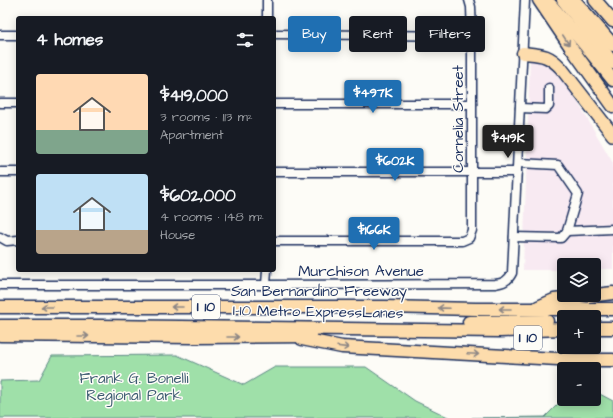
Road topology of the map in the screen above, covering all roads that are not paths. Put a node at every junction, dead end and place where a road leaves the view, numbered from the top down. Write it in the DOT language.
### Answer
graph roads {
  1 [pos="267,0"];
  2 [pos="469,0"];
  3 [pos="525,0"];
  4 [pos="563,0"];
  5 [pos="574,0"];
  6 [pos="595,0"];
  7 [pos="544,3"];
  8 [pos="267,16"];
  9 [pos="471,16"];
  10 [pos="613,21"];
  11 [pos="276,34"];
  12 [pos="0,35"];
  13 [pos="16,35"];
  14 [pos="415,35"];
  15 [pos="613,45"];
  16 [pos="472,52"];
  17 [pos="523,53"];
  18 [pos="613,63"];
  19 [pos="613,80"];
  20 [pos="549,88"];
  21 [pos="0,103"];
  22 [pos="16,103"];
  23 [pos="276,104"];
  24 [pos="472,104"];
  25 [pos="613,106"];
  26 [pos="520,108"];
  27 [pos="613,135"];
  28 [pos="518,163"];
  29 [pos="0,172"];
  30 [pos="16,172"];
  31 [pos="276,172"];
  32 [pos="472,172"];
  33 [pos="517,172"];
  34 [pos="613,229"];
  35 [pos="567,231"];
  36 [pos="0,237"];
  37 [pos="514,237"];
  38 [pos="16,240"];
  39 [pos="276,241"];
  40 [pos="266,272"];
  41 [pos="0,285"];
  42 [pos="266,286"];
  43 [pos="613,293"];
  44 [pos="0,307"];
  45 [pos="534,309"];
  46 [pos="613,309"];
  47 [pos="0,318"];
  48 [pos="613,320"];
  49 [pos="557,321"];
  50 [pos="601,321"];
  51 [pos="0,326"];
  52 [pos="601,328"];
  53 [pos="613,328"];
  54 [pos="557,329"];
  55 [pos="0,335"];
  56 [pos="292,336"];
  57 [pos="601,336"];
  58 [pos="613,336"];
  59 [pos="557,337"];
  60 [pos="576,360"];
  61 [pos="613,360"];
  62 [pos="613,367"];
  1 -- 8 [label="street"];
  2 -- 9 [label="street, Cornelia Street"];
  3 -- 17 [label="street"];
  4 -- 18 [label="highway"];
  5 -- 15 [label="highway"];
  6 -- 10 [label="highway"];
  7 -- 19 [label="highway"];
  7 -- 25 [label="highway, one-way"];
  11 -- 14 [label="street"];
  12 -- 13 [label="street"];
  16 -- 24 [label="street, Cornelia Street"];
  17 -- 26 [label="street"];
  17 -- 27 [label="highway"];
  20 -- 26 [label="street"];
  21 -- 22 [label="street"];
  23 -- 24 [label="street"];
  24 -- 32 [label="street, Cornelia Street"];
  26 -- 28 [label="street"];
  28 -- 33 [label="street"];
  28 -- 35 [label="street"];
  29 -- 30 [label="street"];
  31 -- 32 [label="street"];
  32 -- 33 [label="street"];
  32 -- 39 [label="street, Cornelia Street"];
  33 -- 37 [label="street"];
  34 -- 35 [label="street"];
  35 -- 37 [label="street"];
  36 -- 38 [label="street"];
  37 -- 42 [label="street, Murchison Avenue"];
  40 -- 42 [label="street"];
  41 -- 42 [label="street, Murchison Avenue"];
  43 -- 45 [label="highway"];
  45 -- 44 [label="highway, San Bernardino Freeway / I 10, one-way"];
  45 -- 46 [label="highway, San Bernardino Freeway / I 10"];
  47 -- 49 [label="highway, I-10 Metro ExpressLanes"];
  48 -- 50 [label="highway"];
  51 -- 54 [label="highway, I-10 Metro ExpressLanes"];
  52 -- 53 [label="highway"];
  55 -- 56 [label="highway, I 10, one-way"];
  56 -- 59 [label="highway, I 10"];
  56 -- 60 [label="highway, one-way"];
  57 -- 58 [label="highway"];
  60 -- 61 [label="highway"];
  60 -- 62 [label="highway"];
}
